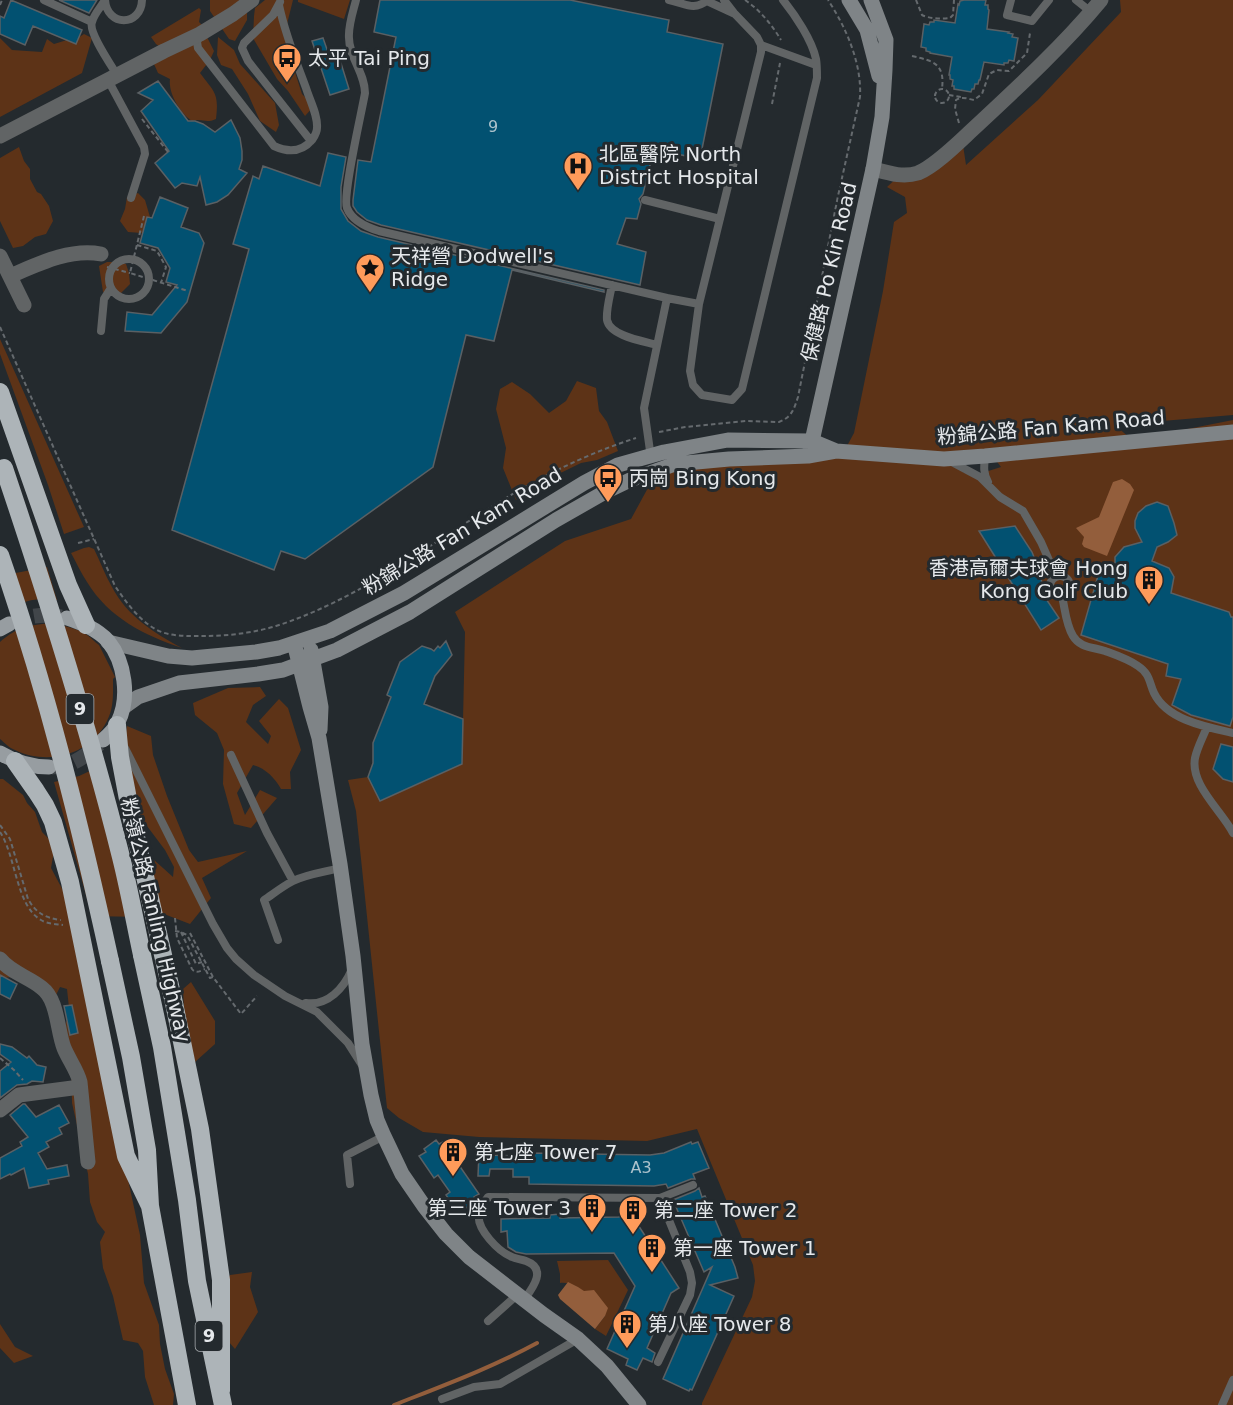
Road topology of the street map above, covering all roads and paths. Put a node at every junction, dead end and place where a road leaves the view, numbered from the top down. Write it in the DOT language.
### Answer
graph roads {
  1 [pos="2,0"];
  2 [pos="44,0"];
  3 [pos="105,0"];
  4 [pos="142,0"];
  5 [pos="252,0"];
  6 [pos="356,0"];
  7 [pos="669,0"];
  8 [pos="724,0"];
  9 [pos="783,0"];
  10 [pos="828,0"];
  11 [pos="849,0"];
  12 [pos="871,0"];
  13 [pos="916,0"];
  14 [pos="954,0"];
  15 [pos="1011,0"];
  16 [pos="1049,0"];
  17 [pos="1077,0"];
  18 [pos="1101,0"];
  19 [pos="680,1"];
  20 [pos="708,1"];
  21 [pos="280,2"];
  22 [pos="0,5"];
  23 [pos="1091,12"];
  24 [pos="734,13"];
  25 [pos="1032,21"];
  26 [pos="92,22"];
  27 [pos="200,34"];
  28 [pos="761,45"];
  29 [pos="912,56"];
  30 [pos="816,65"];
  31 [pos="112,78"];
  32 [pos="942,89"];
  33 [pos="949,94"];
  34 [pos="884,97"];
  35 [pos="964,98"];
  36 [pos="141,116"];
  37 [pos="960,126"];
  38 [pos="0,136"];
  39 [pos="311,141"];
  40 [pos="168,152"];
  41 [pos="873,169"];
  42 [pos="131,198"];
  43 [pos="645,200"];
  44 [pos="144,216"];
  45 [pos="720,219"];
  46 [pos="137,245"];
  47 [pos="0,256"];
  48 [pos="100,259"];
  49 [pos="120,261"];
  50 [pos="130,273"];
  51 [pos="10,276"];
  52 [pos="161,283"];
  53 [pos="612,285"];
  54 [pos="111,288"];
  55 [pos="188,291"];
  56 [pos="667,298"];
  57 [pos="699,304"];
  58 [pos="24,305"];
  59 [pos="0,327"];
  60 [pos="101,332"];
  61 [pos="657,345"];
  62 [pos="0,392"];
  63 [pos="1233,432"];
  64 [pos="647,434"];
  65 [pos="810,448"];
  66 [pos="985,456"];
  67 [pos="944,459"];
  68 [pos="2,462"];
  69 [pos="652,463"];
  70 [pos="990,486"];
  71 [pos="94,539"];
  72 [pos="78,543"];
  73 [pos="0,555"];
  74 [pos="1056,576"];
  75 [pos="425,595"];
  76 [pos="1062,596"];
  77 [pos="369,611"];
  78 [pos="67,618"];
  79 [pos="86,625"];
  80 [pos="301,640"];
  81 [pos="108,642"];
  82 [pos="307,662"];
  83 [pos="124,707"];
  84 [pos="1207,727"];
  85 [pos="1233,733"];
  86 [pos="113,734"];
  87 [pos="4,755"];
  88 [pos="231,755"];
  89 [pos="49,767"];
  90 [pos="0,825"];
  91 [pos="0,832"];
  92 [pos="1233,833"];
  93 [pos="340,868"];
  94 [pos="293,881"];
  95 [pos="175,918"];
  96 [pos="67,921"];
  97 [pos="66,926"];
  98 [pos="176,931"];
  99 [pos="181,932"];
  100 [pos="190,933"];
  101 [pos="278,940"];
  102 [pos="0,959"];
  103 [pos="204,961"];
  104 [pos="354,965"];
  105 [pos="205,969"];
  106 [pos="213,977"];
  107 [pos="257,996"];
  108 [pos="300,1002"];
  109 [pos="0,1058"];
  110 [pos="367,1073"];
  111 [pos="80,1087"];
  112 [pos="29,1093"];
  113 [pos="0,1110"];
  114 [pos="384,1136"];
  115 [pos="88,1162"];
  116 [pos="350,1184"];
  117 [pos="693,1185"];
  118 [pos="660,1198"];
  119 [pos="150,1206"];
  120 [pos="521,1297"];
  121 [pos="488,1321"];
  122 [pos="578,1339"];
  123 [pos="658,1362"];
  124 [pos="1233,1380"];
  125 [pos="222,1398"];
  126 [pos="442,1399"];
  127 [pos="187,1405"];
  128 [pos="639,1405"];
  129 [pos="1222,1405"];
  1 -- 22 [label="path"];
  2 -- 26 [label="lane"];
  3 -- 4 [label="lane"];
  3 -- 26 [label="lane"];
  5 -- 27 [label="street"];
  6 -- 53 [label="lane"];
  7 -- 19 [label="lane"];
  8 -- 24 [label="lane"];
  9 -- 30 [label="lane"];
  10 -- 64 [label="path"];
  11 -- 34 [label="main road, 保健路 Po Kin Road"];
  12 -- 34 [label="main road, 保健路 Po Kin Road"];
  13 -- 14 [label="path"];
  15 -- 25 [label="lane"];
  16 -- 25 [label="lane"];
  17 -- 23 [label="lane"];
  18 -- 23 [label="street"];
  19 -- 20 [label="lane"];
  20 -- 24 [label="lane"];
  21 -- 39 [label="lane"];
  21 -- 39 [label="lane"];
  23 -- 41 [label="street"];
  24 -- 28 [label="lane"];
  25 -- 35 [label="path"];
  26 -- 31 [label="lane"];
  27 -- 31 [label="street"];
  27 -- 39 [label="lane"];
  28 -- 30 [label="lane"];
  28 -- 45 [label="lane"];
  29 -- 32 [label="path"];
  30 -- 57 [label="lane"];
  31 -- 38 [label="street"];
  31 -- 42 [label="lane"];
  32 -- 33 [label="path"];
  32 -- 33 [label="path"];
  33 -- 35 [label="path"];
  34 -- 41 [label="main road, 保健路 Po Kin Road"];
  35 -- 37 [label="path"];
  36 -- 40 [label="path"];
  41 -- 65 [label="main road, 保健路 Po Kin Road"];
  43 -- 45 [label="lane"];
  44 -- 46 [label="path"];
  45 -- 57 [label="lane"];
  46 -- 50 [label="path"];
  46 -- 52 [label="path"];
  47 -- 51 [label="street"];
  48 -- 49 [label="lane"];
  48 -- 50 [label="path"];
  48 -- 51 [label="street"];
  49 -- 54 [label="lane"];
  49 -- 54 [label="lane"];
  50 -- 52 [label="path"];
  51 -- 58 [label="street"];
  52 -- 55 [label="path"];
  53 -- 56 [label="lane"];
  53 -- 61 [label="lane"];
  54 -- 60 [label="lane"];
  56 -- 57 [label="lane"];
  56 -- 61 [label="lane"];
  59 -- 71 [label="path"];
  61 -- 64 [label="lane"];
  62 -- 79 [label="highway"];
  63 -- 66 [label="main road, 粉錦公路 Fan Kam Road"];
  64 -- 69 [label="lane"];
  64 -- 71 [label="path"];
  65 -- 67 [label="main road, 粉錦公路 Fan Kam Road"];
  65 -- 69 [label="main road, 粉錦公路 Fan Kam Road"];
  66 -- 67 [label="main road, 粉錦公路 Fan Kam Road"];
  66 -- 70 [label="lane"];
  67 -- 70 [label="lane"];
  68 -- 125 [label="highway, 粉嶺公路 Fanling Highway / 9, bridge"];
  69 -- 75 [label="main road, 粉錦公路 Fan Kam Road"];
  69 -- 77 [label="main road, 粉錦公路 Fan Kam Road"];
  70 -- 74 [label="lane"];
  71 -- 72 [label="path"];
  73 -- 119 [label="highway, 9, bridge"];
  74 -- 76 [label="lane"];
  74 -- 76 [label="lane"];
  75 -- 77 [label="lane"];
  75 -- 82 [label="main road, 粉錦公路 Fan Kam Road"];
  76 -- 84 [label="lane"];
  77 -- 80 [label="main road, 粉錦公路 Fan Kam Road"];
  78 -- 79 [label="main road"];
  79 -- 81 [label="main road"];
  80 -- 81 [label="main road, 粉錦公路 Fan Kam Road"];
  80 -- 82 [label="main road"];
  81 -- 83 [label="main road"];
  82 -- 83 [label="main road, 粉錦公路 Fan Kam Road"];
  82 -- 93 [label="main road"];
  83 -- 86 [label="main road"];
  84 -- 85 [label="lane"];
  84 -- 92 [label="lane"];
  86 -- 108 [label="lane"];
  86 -- 125 [label="highway"];
  87 -- 89 [label="main road"];
  87 -- 119 [label="highway"];
  88 -- 94 [label="lane"];
  90 -- 96 [label="path"];
  91 -- 97 [label="path"];
  93 -- 94 [label="lane"];
  93 -- 104 [label="main road"];
  94 -- 101 [label="lane"];
  95 -- 98 [label="path"];
  98 -- 99 [label="path"];
  98 -- 105 [label="path"];
  99 -- 103 [label="path"];
  99 -- 105 [label="path"];
  100 -- 103 [label="path"];
  102 -- 111 [label="street"];
  103 -- 106 [label="path"];
  104 -- 108 [label="lane"];
  104 -- 110 [label="main road"];
  105 -- 106 [label="path"];
  106 -- 107 [label="path"];
  108 -- 110 [label="lane"];
  109 -- 112 [label="path"];
  110 -- 114 [label="main road"];
  111 -- 112 [label="street"];
  111 -- 115 [label="street"];
  112 -- 113 [label="street"];
  114 -- 116 [label="lane"];
  114 -- 120 [label="main road"];
  117 -- 118 [label="lane"];
  118 -- 120 [label="lane"];
  118 -- 123 [label="lane"];
  119 -- 127 [label="highway, 9"];
  120 -- 121 [label="lane"];
  120 -- 122 [label="main road"];
  122 -- 126 [label="lane"];
  122 -- 128 [label="main road"];
  124 -- 129 [label="lane"];
}
